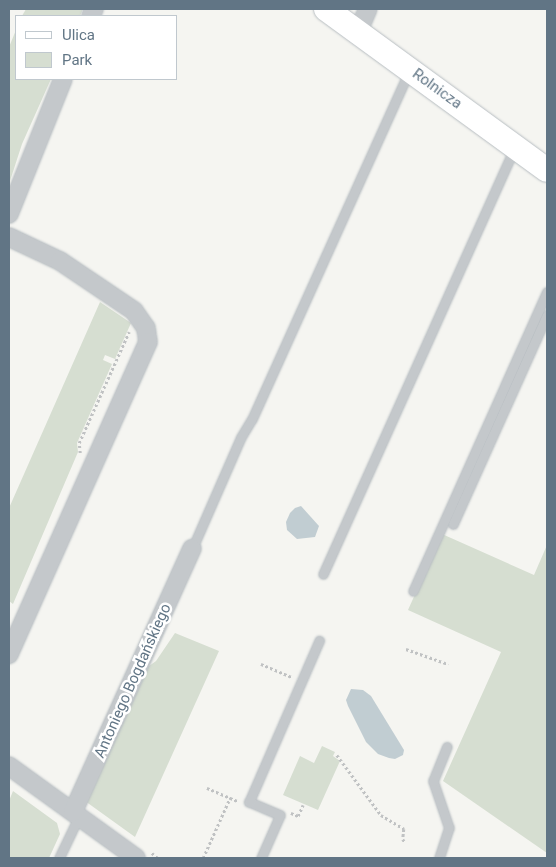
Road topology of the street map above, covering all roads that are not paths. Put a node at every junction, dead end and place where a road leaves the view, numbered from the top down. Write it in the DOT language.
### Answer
graph roads {
  1 [pos="326,9"];
  2 [pos="368,9"];
  3 [pos="358,32"];
  4 [pos="410,69"];
  5 [pos="63,80"];
  6 [pos="515,147"];
  7 [pos="547,170"];
  8 [pos="9,214"];
  9 [pos="9,237"];
  10 [pos="547,292"];
  11 [pos="547,315"];
  12 [pos="453,524"];
  13 [pos="192,549"];
  14 [pos="323,574"];
  15 [pos="413,591"];
  16 [pos="319,641"];
  17 [pos="9,654"];
  18 [pos="448,747"];
  19 [pos="9,766"];
  20 [pos="76,814"];
  21 [pos="59,858"];
  22 [pos="136,858"];
  23 [pos="261,858"];
  24 [pos="439,858"];
  1 -- 3 [label="street, Rolnicza"];
  2 -- 3 [label="street"];
  3 -- 4 [label="street, Rolnicza"];
  4 -- 6 [label="street, Rolnicza"];
  4 -- 13 [label="lane"];
  5 -- 8 [label="street"];
  6 -- 7 [label="street, Rolnicza"];
  6 -- 14 [label="lane"];
  9 -- 17 [label="street"];
  10 -- 15 [label="lane"];
  11 -- 12 [label="lane"];
  13 -- 20 [label="street, Antoniego Bogdańskiego"];
  16 -- 23 [label="lane"];
  18 -- 24 [label="lane"];
  19 -- 20 [label="street"];
  20 -- 21 [label="lane"];
  20 -- 22 [label="street"];
}
